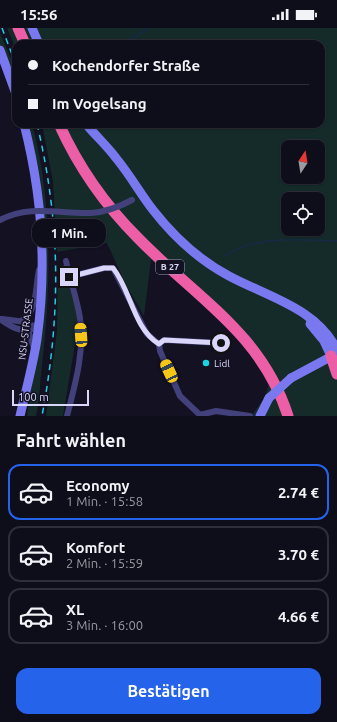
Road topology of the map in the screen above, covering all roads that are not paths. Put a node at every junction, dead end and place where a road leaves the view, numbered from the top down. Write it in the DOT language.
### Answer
graph roads {
  1 [pos="18,28"];
  2 [pos="32,28"];
  3 [pos="23,40"];
  4 [pos="38,40"];
  5 [pos="0,50"];
  6 [pos="12,83"];
  7 [pos="25,128"];
  8 [pos="61,128"];
  9 [pos="90,128"];
  10 [pos="141,193"];
  11 [pos="0,220"];
  12 [pos="42,259"];
  13 [pos="66,261"];
  14 [pos="69,277"];
  15 [pos="278,300"];
  16 [pos="0,319"];
  17 [pos="21,321"];
  18 [pos="37,327"];
  19 [pos="24,330"];
  20 [pos="333,338"];
  21 [pos="221,343"];
  22 [pos="159,344"];
  23 [pos="35,351"];
  24 [pos="335,353"];
  25 [pos="337,374"];
  26 [pos="199,415"];
  27 [pos="20,416"];
  28 [pos="67,416"];
  29 [pos="250,416"];
  30 [pos="260,416"];
  31 [pos="288,416"];
  1 -- 3 [label="highway"];
  2 -- 4 [label="street"];
  5 -- 6 [label="street"];
  7 -- 12 [label="street, NSU-STRASSE"];
  8 -- 31 [label="highway, B 27"];
  9 -- 10 [label="street"];
  10 -- 11 [label="street, bridge"];
  10 -- 15 [label="street"];
  12 -- 17 [label="street"];
  12 -- 18 [label="street, NSU-STRASSE"];
  13 -- 14 [label="street"];
  14 -- 22 [label="street"];
  14 -- 28 [label="street"];
  15 -- 20 [label="street"];
  15 -- 24 [label="street"];
  16 -- 17 [label="street"];
  16 -- 19 [label="street"];
  17 -- 18 [label="street"];
  18 -- 19 [label="street"];
  18 -- 23 [label="street, NSU-STRASSE"];
  19 -- 23 [label="street"];
  20 -- 24 [label="street"];
  21 -- 22 [label="street"];
  22 -- 26 [label="street"];
  23 -- 27 [label="street, NSU-STRASSE"];
  24 -- 25 [label="highway"];
  24 -- 30 [label="street, bridge"];
  26 -- 29 [label="street"];
}
